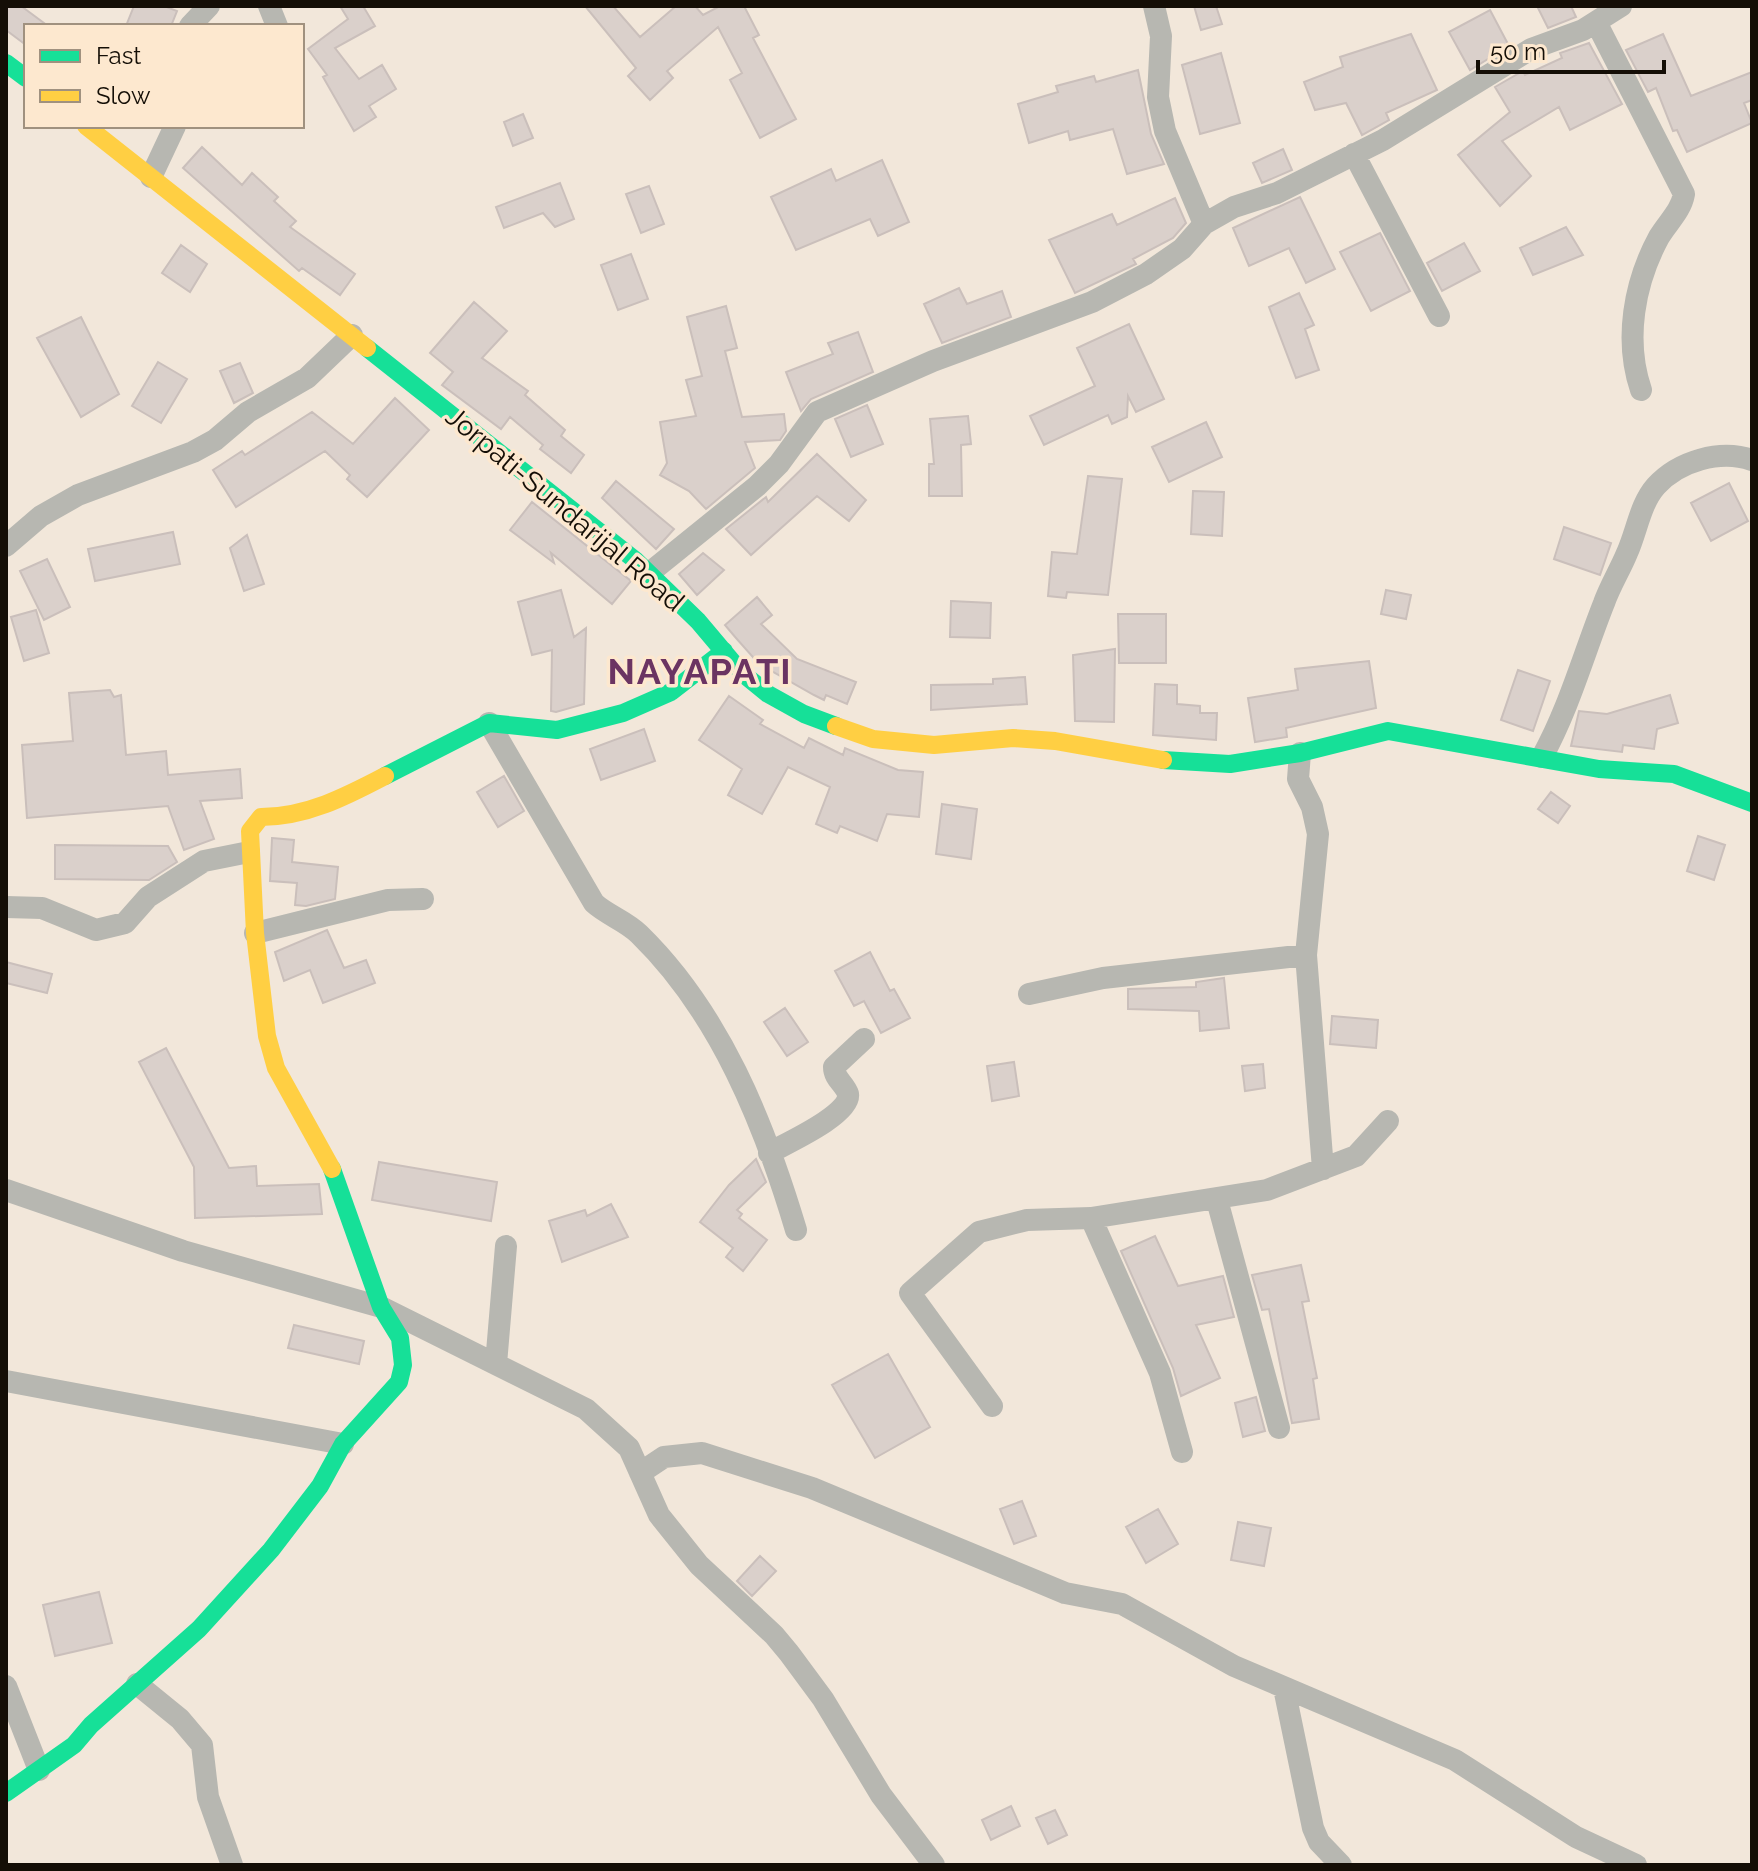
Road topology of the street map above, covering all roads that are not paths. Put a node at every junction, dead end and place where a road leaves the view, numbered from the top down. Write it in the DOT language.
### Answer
graph roads {
  1 [pos="209,6"];
  2 [pos="1154,6"];
  3 [pos="1621,6"];
  4 [pos="1596,22"];
  5 [pos="192,24"];
  6 [pos="6,63"];
  7 [pos="24,76"];
  8 [pos="89,128"];
  9 [pos="174,128"];
  10 [pos="1354,154"];
  11 [pos="151,177"];
  12 [pos="1204,224"];
  13 [pos="1439,316"];
  14 [pos="352,335"];
  15 [pos="1641,390"];
  16 [pos="1752,460"];
  17 [pos="6,546"];
  18 [pos="648,574"];
  19 [pos="724,651"];
  20 [pos="489,723"];
  21 [pos="1300,753"];
  22 [pos="1542,757"];
  23 [pos="1751,800"];
  24 [pos="249,852"];
  25 [pos="423,899"];
  26 [pos="6,907"];
  27 [pos="255,933"];
  28 [pos="1306,955"];
  29 [pos="1029,994"];
  30 [pos="864,1039"];
  31 [pos="1388,1121"];
  32 [pos="769,1153"];
  33 [pos="1323,1169"];
  34 [pos="6,1190"];
  35 [pos="1217,1200"];
  36 [pos="1091,1218"];
  37 [pos="796,1230"];
  38 [pos="506,1246"];
  39 [pos="381,1307"];
  40 [pos="496,1364"];
  41 [pos="6,1381"];
  42 [pos="992,1406"];
  43 [pos="1279,1428"];
  44 [pos="343,1444"];
  45 [pos="1182,1452"];
  46 [pos="640,1473"];
  47 [pos="137,1684"];
  48 [pos="6,1686"];
  49 [pos="1284,1688"];
  50 [pos="39,1770"];
  51 [pos="6,1793"];
  52 [pos="232,1865"];
  53 [pos="934,1865"];
  54 [pos="1341,1865"];
  55 [pos="1636,1865"];
  1 -- 5 [label="street"];
  2 -- 12 [label="street"];
  3 -- 4 [label="street"];
  4 -- 10 [label="street"];
  4 -- 15 [label="street"];
  6 -- 7 [label="main road"];
  8 -- 11 [label="main road, Jorpati-Sundarijal Road"];
  9 -- 11 [label="street"];
  10 -- 12 [label="street"];
  10 -- 13 [label="street"];
  11 -- 14 [label="main road, Jorpati-Sundarijal Road"];
  12 -- 18 [label="street"];
  14 -- 17 [label="street"];
  14 -- 18 [label="main road, Jorpati-Sundarijal Road"];
  16 -- 22 [label="street"];
  18 -- 19 [label="main road, Jorpati-Sundarijal Road"];
  19 -- 20 [label="main road"];
  19 -- 21 [label="main road, Jorpati-Sundarijal Road"];
  20 -- 24 [label="main road"];
  20 -- 32 [label="street"];
  21 -- 22 [label="main road, Jorpati-Sundarijal Road"];
  21 -- 28 [label="street"];
  22 -- 23 [label="main road, Jorpati-Sundarijal Road"];
  24 -- 26 [label="street"];
  24 -- 27 [label="main road"];
  25 -- 27 [label="street"];
  27 -- 39 [label="main road"];
  28 -- 29 [label="street"];
  28 -- 33 [label="street"];
  30 -- 32 [label="street"];
  31 -- 33 [label="street"];
  32 -- 37 [label="street"];
  33 -- 35 [label="street"];
  34 -- 39 [label="street"];
  35 -- 36 [label="street"];
  35 -- 43 [label="street"];
  36 -- 42 [label="street"];
  36 -- 45 [label="street"];
  38 -- 40 [label="street"];
  39 -- 40 [label="street"];
  39 -- 44 [label="main road"];
  40 -- 46 [label="street"];
  41 -- 44 [label="street"];
  44 -- 47 [label="main road"];
  46 -- 49 [label="street"];
  46 -- 53 [label="street"];
  47 -- 50 [label="main road"];
  47 -- 52 [label="street"];
  48 -- 50 [label="street"];
  49 -- 54 [label="street"];
  49 -- 55 [label="street"];
  50 -- 51 [label="main road"];
}
